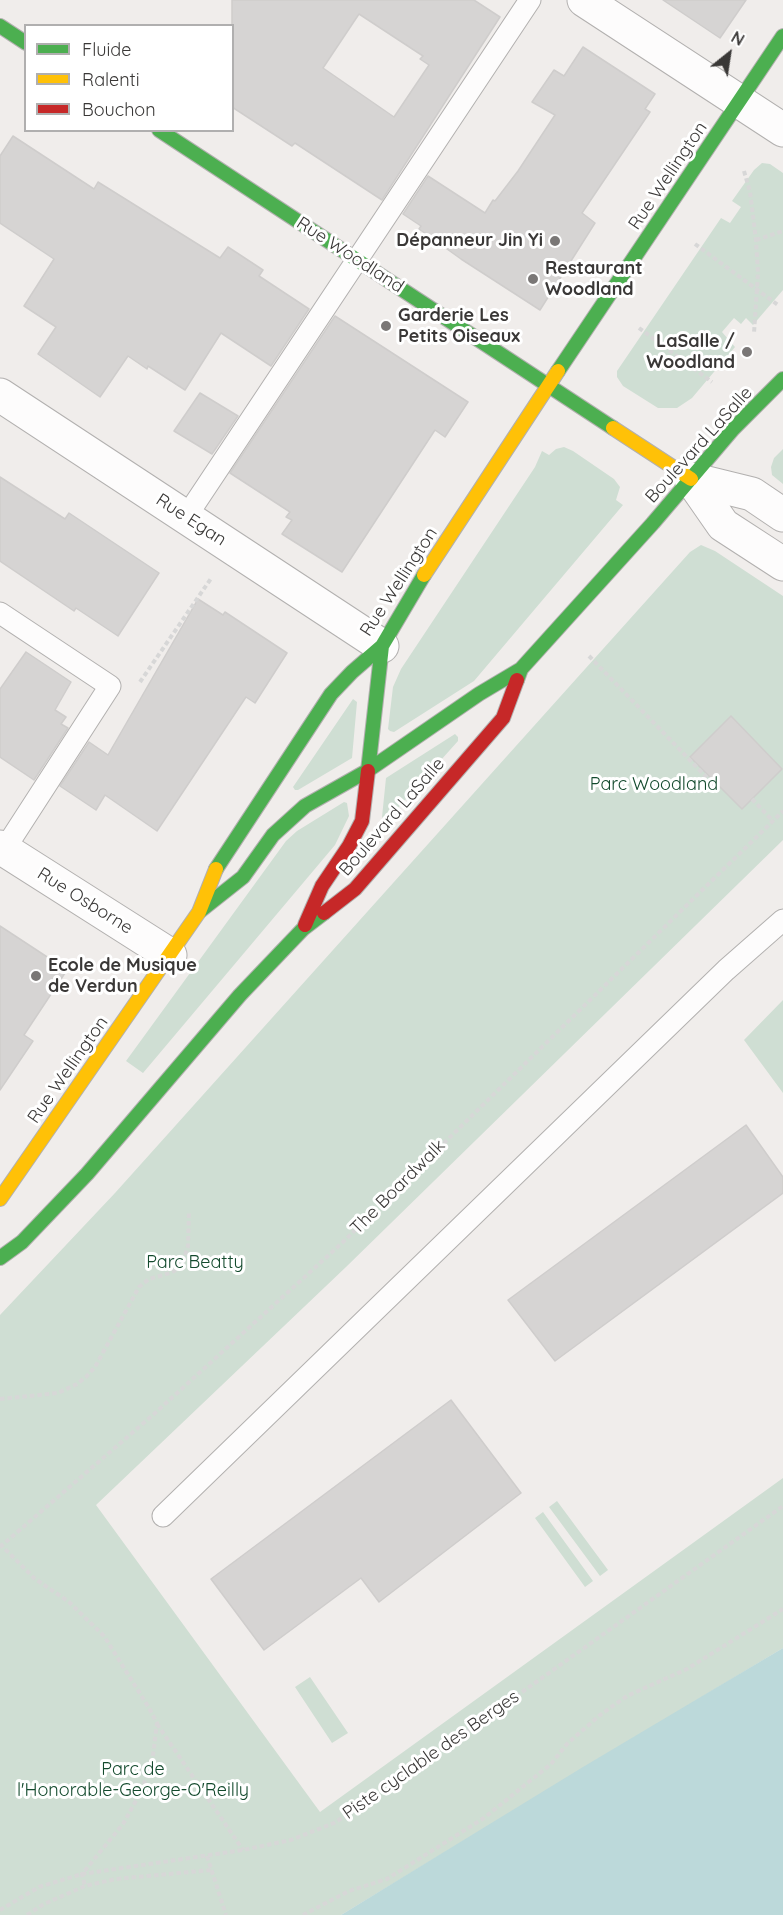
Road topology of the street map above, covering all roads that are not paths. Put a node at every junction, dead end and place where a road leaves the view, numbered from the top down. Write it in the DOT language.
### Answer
graph roads {
  1 [pos="530,0"];
  2 [pos="584,0"];
  3 [pos="0,26"];
  4 [pos="783,36"];
  5 [pos="24,42"];
  6 [pos="740,101"];
  7 [pos="783,130"];
  8 [pos="162,132"];
  9 [pos="357,260"];
  10 [pos="783,379"];
  11 [pos="549,386"];
  12 [pos="0,395"];
  13 [pos="691,480"];
  14 [pos="783,515"];
  15 [pos="186,517"];
  16 [pos="783,564"];
  17 [pos="0,613"];
  18 [pos="382,646"];
  19 [pos="521,669"];
  20 [pos="367,771"];
  21 [pos="2,849"];
  22 [pos="199,912"];
  23 [pos="783,920"];
  24 [pos="303,929"];
  25 [pos="170,955"];
  26 [pos="0,1199"];
  27 [pos="0,1258"];
  28 [pos="163,1516"];
  1 -- 9 [label="lane"];
  2 -- 6 [label="street"];
  3 -- 5 [label="main road"];
  4 -- 6 [label="main road, Rue Wellington"];
  6 -- 7 [label="street"];
  6 -- 11 [label="main road, Rue Wellington"];
  8 -- 9 [label="main road, Rue Woodland"];
  9 -- 11 [label="main road, Rue Woodland"];
  9 -- 15 [label="lane"];
  10 -- 13 [label="main road, Boulevard LaSalle"];
  11 -- 13 [label="main road, Rue Woodland"];
  11 -- 18 [label="main road, Rue Wellington"];
  12 -- 15 [label="street, Rue Egan"];
  13 -- 14 [label="street, Rue Woodland"];
  13 -- 16 [label="street, Rue Woodland"];
  13 -- 19 [label="main road, Boulevard LaSalle"];
  15 -- 18 [label="street, Rue Egan"];
  17 -- 21 [label="lane"];
  18 -- 20 [label="main road"];
  18 -- 22 [label="main road, Rue Wellington"];
  19 -- 20 [label="main road"];
  19 -- 24 [label="main road, Boulevard LaSalle"];
  20 -- 22 [label="main road"];
  20 -- 24 [label="main road"];
  21 -- 25 [label="street, Rue Osborne"];
  22 -- 25 [label="main road, Rue Wellington"];
  23 -- 28 [label="lane"];
  24 -- 27 [label="main road, Boulevard LaSalle"];
  25 -- 26 [label="main road, Rue Wellington"];
}
